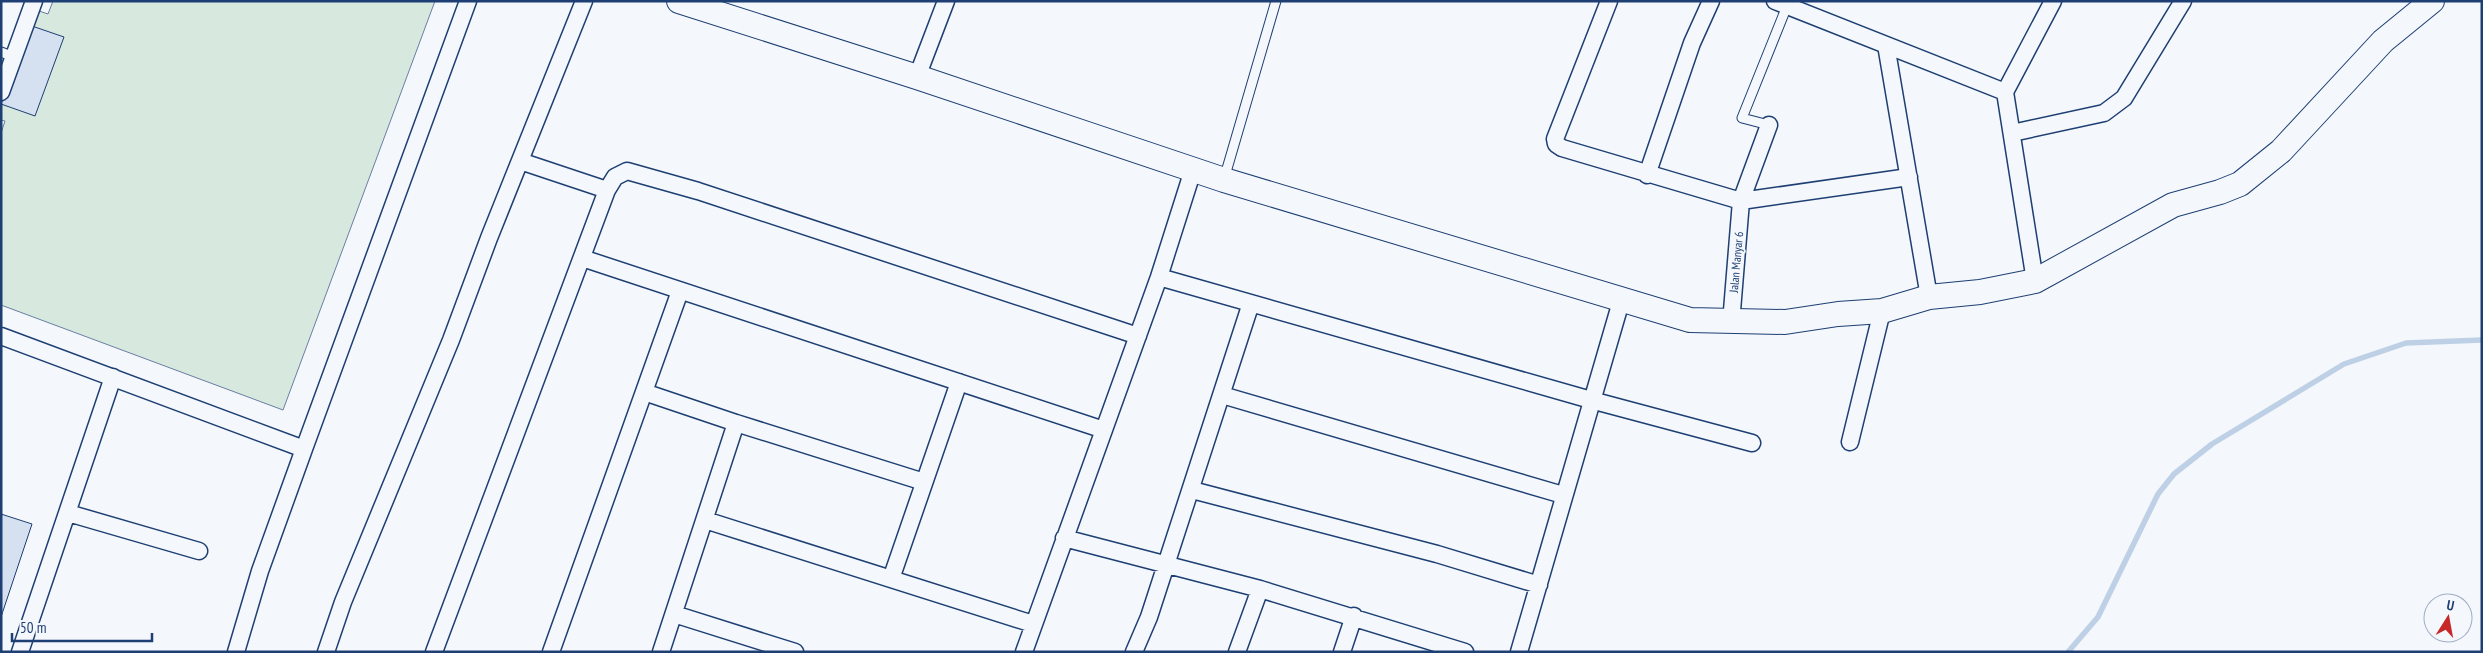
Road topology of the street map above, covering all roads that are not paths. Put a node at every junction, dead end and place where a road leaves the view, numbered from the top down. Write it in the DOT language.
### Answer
graph roads {
  1 [pos="34,1"];
  2 [pos="468,1"];
  3 [pos="584,1"];
  4 [pos="679,1"];
  5 [pos="946,1"];
  6 [pos="1276,1"];
  7 [pos="1609,1"];
  8 [pos="1712,1"];
  9 [pos="2053,1"];
  10 [pos="2182,1"];
  11 [pos="2432,1"];
  12 [pos="1780,3"];
  13 [pos="1886,45"];
  14 [pos="8,54"];
  15 [pos="917,77"];
  16 [pos="1,92"];
  17 [pos="2005,92"];
  18 [pos="1769,125"];
  19 [pos="2012,134"];
  20 [pos="520,161"];
  21 [pos="1193,170"];
  22 [pos="1647,175"];
  23 [pos="1909,177"];
  24 [pos="1224,180"];
  25 [pos="607,190"];
  26 [pos="1741,201"];
  27 [pos="582,258"];
  28 [pos="1159,277"];
  29 [pos="2035,281"];
  30 [pos="680,291"];
  31 [pos="1929,297"];
  32 [pos="1622,298"];
  33 [pos="1252,303"];
  34 [pos="1882,311"];
  35 [pos="1731,323"];
  36 [pos="1,336"];
  37 [pos="1138,336"];
  38 [pos="114,377"];
  39 [pos="959,382"];
  40 [pos="644,392"];
  41 [pos="1222,395"];
  42 [pos="1591,400"];
  43 [pos="736,422"];
  44 [pos="1104,430"];
  45 [pos="1752,442"];
  46 [pos="1850,442"];
  47 [pos="304,449"];
  48 [pos="924,482"];
  49 [pos="1192,490"];
  50 [pos="1563,495"];
  51 [pos="68,513"];
  52 [pos="705,520"];
  53 [pos="1064,538"];
  54 [pos="199,551"];
  55 [pos="1167,565"];
  56 [pos="891,579"];
  57 [pos="1539,585"];
  58 [pos="1260,589"];
  59 [pos="674,614"];
  60 [pos="1354,616"];
  61 [pos="1034,624"];
  62 [pos="20,652"];
  63 [pos="236,652"];
  64 [pos="326,652"];
  65 [pos="434,652"];
  66 [pos="551,652"];
  67 [pos="661,652"];
  68 [pos="795,652"];
  69 [pos="1024,652"];
  70 [pos="1134,652"];
  71 [pos="1237,652"];
  72 [pos="1342,652"];
  73 [pos="1465,652"];
  74 [pos="1519,652"];
  1 -- 14 [label="street"];
  2 -- 47 [label="street"];
  3 -- 20 [label="street"];
  4 -- 15 [label="main road"];
  5 -- 15 [label="street"];
  6 -- 24 [label="lane"];
  7 -- 22 [label="street"];
  8 -- 22 [label="street"];
  9 -- 17 [label="street"];
  10 -- 19 [label="street"];
  11 -- 29 [label="main road"];
  12 -- 13 [label="street"];
  12 -- 18 [label="lane"];
  13 -- 17 [label="street"];
  13 -- 23 [label="street"];
  14 -- 16 [label="street"];
  15 -- 21 [label="main road"];
  17 -- 19 [label="street"];
  18 -- 26 [label="street, Jalan Manyar 6"];
  19 -- 29 [label="street"];
  20 -- 25 [label="street"];
  20 -- 64 [label="street"];
  21 -- 24 [label="main road"];
  21 -- 28 [label="street"];
  22 -- 26 [label="street"];
  23 -- 26 [label="street"];
  23 -- 31 [label="street"];
  24 -- 32 [label="main road"];
  25 -- 27 [label="street"];
  25 -- 37 [label="street"];
  26 -- 35 [label="street, Jalan Manyar 6"];
  27 -- 30 [label="street"];
  27 -- 65 [label="street"];
  28 -- 33 [label="street"];
  28 -- 37 [label="street"];
  29 -- 31 [label="main road"];
  30 -- 39 [label="street"];
  30 -- 40 [label="street"];
  31 -- 34 [label="main road"];
  32 -- 35 [label="main road"];
  32 -- 42 [label="street"];
  33 -- 41 [label="street"];
  33 -- 42 [label="street"];
  34 -- 35 [label="main road"];
  34 -- 46 [label="street"];
  36 -- 38 [label="street"];
  37 -- 44 [label="street"];
  38 -- 47 [label="street"];
  38 -- 51 [label="street"];
  39 -- 44 [label="street"];
  39 -- 48 [label="street"];
  40 -- 43 [label="street"];
  40 -- 66 [label="street"];
  41 -- 49 [label="street"];
  41 -- 50 [label="street"];
  42 -- 45 [label="street"];
  42 -- 50 [label="street"];
  43 -- 48 [label="street"];
  43 -- 52 [label="street"];
  44 -- 53 [label="street"];
  47 -- 63 [label="street"];
  48 -- 56 [label="street"];
  49 -- 55 [label="street"];
  49 -- 57 [label="street"];
  50 -- 57 [label="street"];
  51 -- 54 [label="street"];
  51 -- 62 [label="street"];
  52 -- 56 [label="street"];
  52 -- 59 [label="street"];
  53 -- 55 [label="street"];
  53 -- 61 [label="street"];
  55 -- 58 [label="street"];
  55 -- 70 [label="street"];
  56 -- 61 [label="street"];
  57 -- 74 [label="street"];
  58 -- 60 [label="street"];
  58 -- 71 [label="street"];
  59 -- 67 [label="street"];
  59 -- 68 [label="street"];
  60 -- 72 [label="street"];
  60 -- 73 [label="street"];
  61 -- 69 [label="street"];
}
